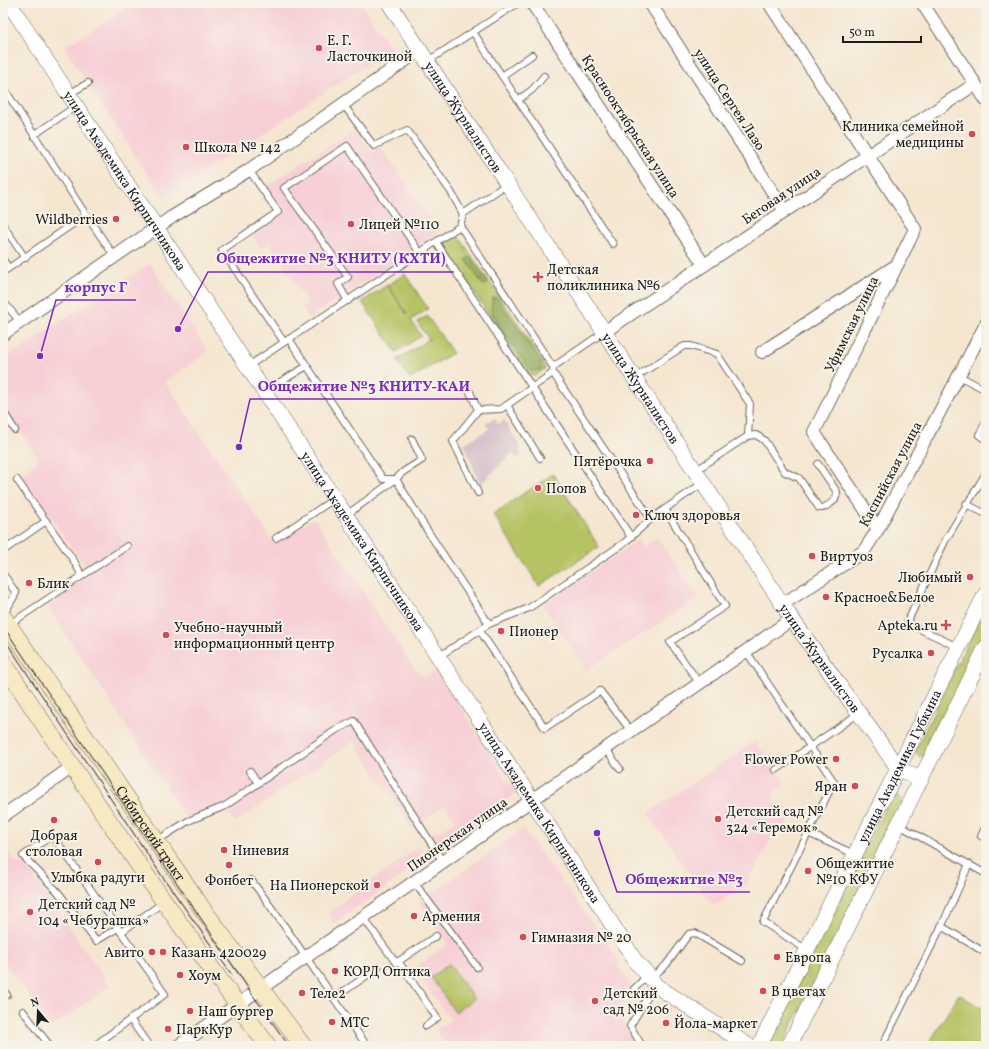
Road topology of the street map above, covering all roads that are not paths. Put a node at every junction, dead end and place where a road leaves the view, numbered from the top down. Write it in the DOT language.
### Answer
graph roads {
  1 [pos="9,3"];
  2 [pos="389,3"];
  3 [pos="518,3"];
  4 [pos="532,3"];
  5 [pos="650,3"];
  6 [pos="769,3"];
  7 [pos="922,3"];
  8 [pos="982,3"];
  9 [pos="986,10"];
  10 [pos="473,32"];
  11 [pos="532,55"];
  12 [pos="424,56"];
  13 [pos="502,76"];
  14 [pos="544,76"];
  15 [pos="88,83"];
  16 [pos="975,84"];
  17 [pos="3,87"];
  18 [pos="72,100"];
  19 [pos="518,100"];
  20 [pos="986,100"];
  21 [pos="343,104"];
  22 [pos="34,135"];
  23 [pos="867,156"];
  24 [pos="249,170"];
  25 [pos="507,184"];
  26 [pos="785,211"];
  27 [pos="463,214"];
  28 [pos="86,215"];
  29 [pos="3,225"];
  30 [pos="460,226"];
  31 [pos="156,228"];
  32 [pos="436,242"];
  33 [pos="613,244"];
  34 [pos="420,253"];
  35 [pos="115,257"];
  36 [pos="25,258"];
  37 [pos="3,260"];
  38 [pos="704,265"];
  39 [pos="897,265"];
  40 [pos="6,270"];
  41 [pos="348,300"];
  42 [pos="3,301"];
  43 [pos="21,323"];
  44 [pos="986,324"];
  45 [pos="604,332"];
  46 [pos="3,334"];
  47 [pos="287,341"];
  48 [pos="762,352"];
  49 [pos="307,366"];
  50 [pos="247,367"];
  51 [pos="553,370"];
  52 [pos="959,376"];
  53 [pos="634,378"];
  54 [pos="533,387"];
  55 [pos="986,390"];
  56 [pos="263,392"];
  57 [pos="470,392"];
  58 [pos="506,405"];
  59 [pos="478,410"];
  60 [pos="3,411"];
  61 [pos="986,422"];
  62 [pos="15,430"];
  63 [pos="748,436"];
  64 [pos="412,439"];
  65 [pos="986,440"];
  66 [pos="540,458"];
  67 [pos="818,464"];
  68 [pos="986,473"];
  69 [pos="699,477"];
  70 [pos="396,479"];
  71 [pos="17,480"];
  72 [pos="478,493"];
  73 [pos="334,499"];
  74 [pos="966,504"];
  75 [pos="665,509"];
  76 [pos="986,514"];
  77 [pos="345,516"];
  78 [pos="651,519"];
  79 [pos="46,521"];
  80 [pos="878,530"];
  81 [pos="631,537"];
  82 [pos="276,538"];
  83 [pos="127,546"];
  84 [pos="3,551"];
  85 [pos="3,574"];
  86 [pos="82,576"];
  87 [pos="986,593"];
  88 [pos="783,604"];
  89 [pos="5,619"];
  90 [pos="792,619"];
  91 [pos="490,624"];
  92 [pos="480,631"];
  93 [pos="986,647"];
  94 [pos="959,648"];
  95 [pos="746,651"];
  96 [pos="438,657"];
  97 [pos="3,662"];
  98 [pos="700,684"];
  99 [pos="859,713"];
  100 [pos="631,732"];
  101 [pos="810,748"];
  102 [pos="606,749"];
  103 [pos="72,767"];
  104 [pos="898,768"];
  105 [pos="620,769"];
  106 [pos="776,770"];
  107 [pos="250,771"];
  108 [pos="921,780"];
  109 [pos="258,784"];
  110 [pos="532,800"];
  111 [pos="3,816"];
  112 [pos="899,825"];
  113 [pos="986,826"];
  114 [pos="808,833"];
  115 [pos="981,836"];
  116 [pos="156,842"];
  117 [pos="855,855"];
  118 [pos="443,862"];
  119 [pos="969,864"];
  120 [pos="986,874"];
  121 [pos="252,880"];
  122 [pos="414,882"];
  123 [pos="165,901"];
  124 [pos="363,917"];
  125 [pos="941,926"];
  126 [pos="119,930"];
  127 [pos="436,936"];
  128 [pos="807,950"];
  129 [pos="986,953"];
  130 [pos="305,958"];
  131 [pos="398,961"];
  132 [pos="742,961"];
  133 [pos="477,967"];
  134 [pos="378,968"];
  135 [pos="651,980"];
  136 [pos="261,988"];
  137 [pos="634,990"];
  138 [pos="334,998"];
  139 [pos="237,1005"];
  140 [pos="23,1011"];
  141 [pos="130,1019"];
  142 [pos="426,1026"];
  143 [pos="50,1046"];
  144 [pos="94,1046"];
  145 [pos="149,1046"];
  146 [pos="178,1046"];
  147 [pos="268,1046"];
  148 [pos="303,1046"];
  149 [pos="367,1046"];
  150 [pos="644,1046"];
  151 [pos="749,1046"];
  152 [pos="759,1046"];
  153 [pos="789,1046"];
  154 [pos="882,1046"];
  1 -- 18 [label="street, улица Академика Кирпичникова"];
  2 -- 12 [label="street, улица Журналистов"];
  3 -- 10 [label="lane"];
  4 -- 38 [label="street, Краснооктябрьская улица"];
  5 -- 26 [label="street, улица Сергея Лазо"];
  6 -- 23 [label="street"];
  7 -- 16 [label="street"];
  8 -- 9 [label="lane"];
  10 -- 12 [label="lane"];
  10 -- 13 [label="lane"];
  11 -- 13 [label="lane"];
  12 -- 21 [label="street"];
  12 -- 25 [label="street, улица Журналистов"];
  13 -- 19 [label="lane"];
  14 -- 19 [label="lane"];
  15 -- 18 [label="lane"];
  16 -- 20 [label="street"];
  16 -- 23 [label="street, Беговая улица"];
  17 -- 22 [label="lane"];
  18 -- 22 [label="lane"];
  18 -- 31 [label="street, улица Академика Кирпичникова"];
  19 -- 33 [label="lane"];
  21 -- 24 [label="street"];
  21 -- 27 [label="lane"];
  22 -- 28 [label="lane"];
  23 -- 26 [label="street, Беговая улица"];
  23 -- 39 [label="street, Уфимская улица"];
  24 -- 31 [label="street"];
  24 -- 47 [label="lane"];
  25 -- 27 [label="lane"];
  25 -- 45 [label="street, улица Журналистов"];
  26 -- 38 [label="street, Беговая улица"];
  27 -- 30 [label="lane"];
  28 -- 35 [label="lane"];
  28 -- 36 [label="lane"];
  29 -- 36 [label="lane"];
  30 -- 32 [label="lane"];
  30 -- 51 [label="lane"];
  31 -- 35 [label="street"];
  31 -- 50 [label="street, улица Академика Кирпичникова"];
  32 -- 34 [label="lane"];
  32 -- 54 [label="lane"];
  34 -- 41 [label="lane"];
  34 -- 41 [label="lane"];
  35 -- 43 [label="street"];
  36 -- 40 [label="lane"];
  37 -- 40 [label="lane"];
  38 -- 45 [label="street, Беговая улица"];
  39 -- 48 [label="street"];
  39 -- 80 [label="street, Уфимская улица"];
  41 -- 47 [label="lane"];
  42 -- 43 [label="lane"];
  43 -- 46 [label="street"];
  44 -- 52 [label="street, Каспийская улица"];
  45 -- 51 [label="lane"];
  45 -- 53 [label="street, улица Журналистов"];
  47 -- 49 [label="lane"];
  47 -- 50 [label="lane"];
  49 -- 56 [label="lane"];
  49 -- 70 [label="lane"];
  50 -- 56 [label="street, улица Академика Кирпичникова"];
  51 -- 54 [label="lane"];
  51 -- 78 [label="lane"];
  52 -- 55 [label="lane"];
  52 -- 80 [label="street, Каспийская улица"];
  53 -- 63 [label="lane"];
  53 -- 69 [label="street, улица Журналистов"];
  54 -- 58 [label="lane"];
  54 -- 81 [label="lane"];
  56 -- 73 [label="street, улица Академика Кирпичникова"];
  57 -- 59 [label="lane"];
  58 -- 59 [label="lane"];
  58 -- 66 [label="lane"];
  59 -- 72 [label="lane"];
  60 -- 62 [label="lane"];
  61 -- 65 [label="lane"];
  63 -- 67 [label="lane"];
  63 -- 69 [label="lane"];
  64 -- 70 [label="lane"];
  68 -- 74 [label="lane"];
  69 -- 75 [label="lane"];
  69 -- 88 [label="street, улица Журналистов"];
  70 -- 77 [label="lane"];
  70 -- 91 [label="lane"];
  71 -- 79 [label="lane"];
  73 -- 77 [label="street, улица Академика Кирпичникова"];
  73 -- 82 [label="lane"];
  74 -- 76 [label="lane"];
  74 -- 94 [label="lane"];
  75 -- 78 [label="lane"];
  75 -- 98 [label="lane"];
  77 -- 96 [label="street, улица Академика Кирпичникова"];
  78 -- 81 [label="lane"];
  79 -- 84 [label="lane"];
  79 -- 86 [label="lane"];
  80 -- 88 [label="street, Каспийская улица"];
  81 -- 91 [label="lane"];
  83 -- 86 [label="lane"];
  85 -- 89 [label="lane"];
  86 -- 89 [label="lane"];
  87 -- 94 [label="street, улица Академика Губкина"];
  88 -- 90 [label="street, улица Журналистов"];
  89 -- 116 [label="main road, Сибирский тракт"];
  90 -- 95 [label="street, Пионерская улица"];
  90 -- 99 [label="street, улица Журналистов"];
  91 -- 92 [label="lane"];
  92 -- 96 [label="lane"];
  92 -- 100 [label="lane"];
  93 -- 108 [label="street, улица Академика Губкина"];
  94 -- 104 [label="street, улица Академика Губкина"];
  95 -- 98 [label="street, Пионерская улица"];
  95 -- 101 [label="lane"];
  96 -- 110 [label="street, улица Академика Кирпичникова"];
  97 -- 103 [label="main road, Сибирский тракт"];
  98 -- 100 [label="street, Пионерская улица"];
  99 -- 101 [label="lane"];
  99 -- 104 [label="street, улица Журналистов"];
  100 -- 102 [label="street, Пионерская улица"];
  101 -- 106 [label="lane"];
  101 -- 114 [label="lane"];
  102 -- 105 [label="lane"];
  102 -- 110 [label="street, Пионерская улица"];
  103 -- 111 [label="street"];
  103 -- 123 [label="main road, Сибирский тракт"];
  104 -- 108 [label="street"];
  104 -- 117 [label="street, улица Академика Губкина"];
  107 -- 109 [label="lane"];
  108 -- 112 [label="street, улица Академика Губкина"];
  109 -- 116 [label="lane"];
  109 -- 118 [label="lane"];
  110 -- 118 [label="street, Пионерская улица"];
  110 -- 135 [label="street, улица Академика Кирпичникова"];
  112 -- 119 [label="lane"];
  112 -- 153 [label="street, улица Академика Губкина"];
  113 -- 115 [label="lane"];
  114 -- 117 [label="lane"];
  114 -- 128 [label="lane"];
  116 -- 136 [label="main road, Сибирский тракт"];
  117 -- 128 [label="street, улица Академика Губкина"];
  118 -- 122 [label="street, Пионерская улица"];
  119 -- 120 [label="lane"];
  119 -- 125 [label="lane"];
  121 -- 130 [label="lane"];
  122 -- 124 [label="street, Пионерская улица"];
  122 -- 133 [label="lane"];
  123 -- 126 [label="lane"];
  123 -- 139 [label="main road, Сибирский тракт"];
  124 -- 130 [label="street, Пионерская улица"];
  124 -- 131 [label="lane"];
  125 -- 129 [label="lane"];
  125 -- 154 [label="lane"];
  126 -- 126 [label="lane"];
  126 -- 141 [label="lane"];
  127 -- 131 [label="lane"];
  128 -- 152 [label="street, улица Академика Губкина"];
  130 -- 136 [label="street, Пионерская улица"];
  130 -- 138 [label="lane"];
  131 -- 142 [label="lane"];
  132 -- 135 [label="lane"];
  134 -- 138 [label="lane"];
  135 -- 137 [label="lane"];
  135 -- 150 [label="lane"];
  135 -- 151 [label="street, улица Академика Кирпичникова"];
  136 -- 139 [label="street, Пионерская улица"];
  136 -- 148 [label="main road, Сибирский тракт"];
  138 -- 149 [label="lane"];
  139 -- 146 [label="street, Пионерская улица"];
  139 -- 147 [label="main road, Сибирский тракт"];
  140 -- 143 [label="lane"];
  141 -- 144 [label="lane"];
  141 -- 145 [label="lane"];
}
